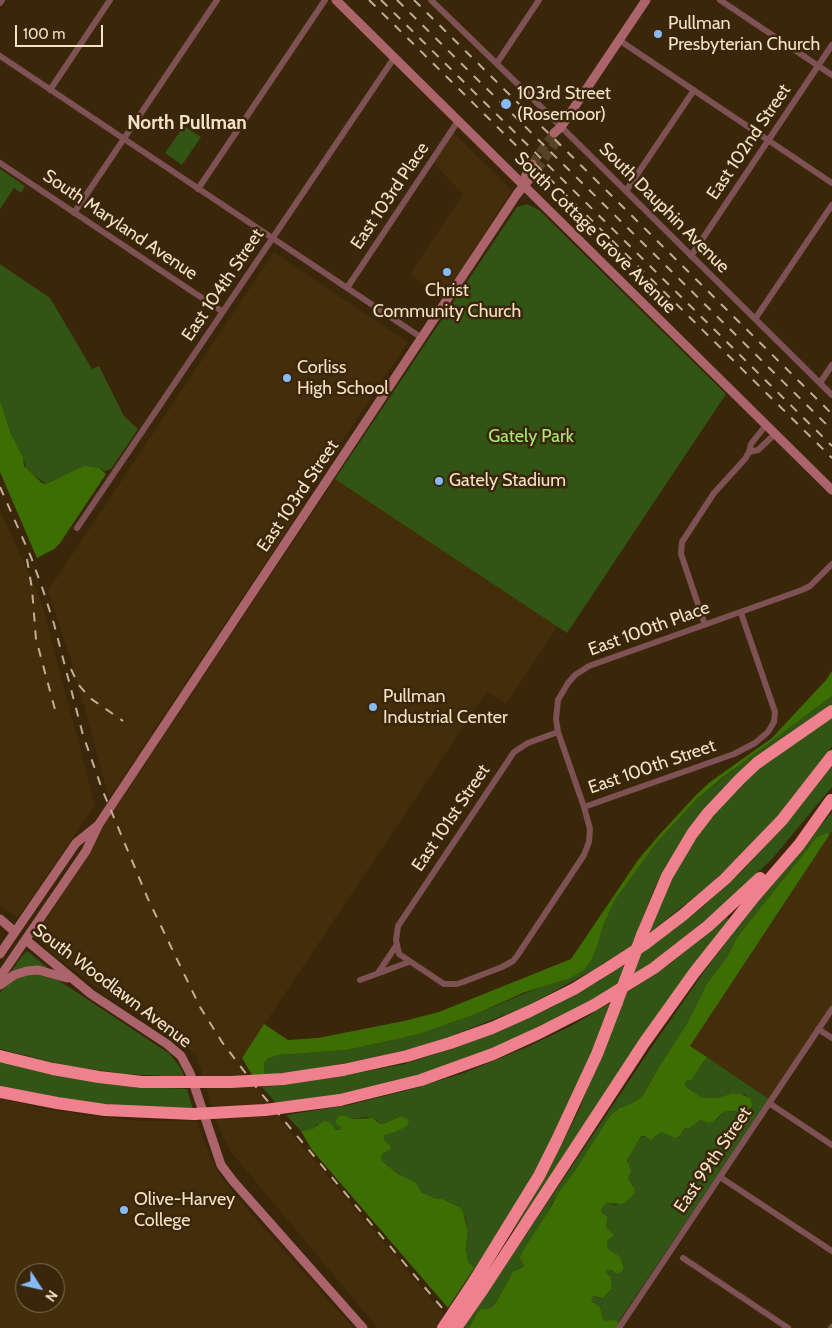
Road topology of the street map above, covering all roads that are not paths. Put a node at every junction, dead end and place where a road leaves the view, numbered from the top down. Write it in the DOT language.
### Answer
graph roads {
  1 [pos="110,0"];
  2 [pos="217,0"];
  3 [pos="324,0"];
  4 [pos="336,0"];
  5 [pos="431,0"];
  6 [pos="539,0"];
  7 [pos="646,0"];
  8 [pos="720,0"];
  9 [pos="619,40"];
  10 [pos="832,45"];
  11 [pos="0,56"];
  12 [pos="394,58"];
  13 [pos="497,63"];
  14 [pos="818,66"];
  15 [pos="832,75"];
  16 [pos="50,90"];
  17 [pos="694,90"];
  18 [pos="458,121"];
  19 [pos="558,133"];
  20 [pos="124,139"];
  21 [pos="768,140"];
  22 [pos="0,163"];
  23 [pos="534,167"];
  24 [pos="832,182"];
  25 [pos="524,185"];
  26 [pos="198,189"];
  27 [pos="626,191"];
  28 [pos="832,205"];
  29 [pos="74,213"];
  30 [pos="273,238"];
  31 [pos="691,256"];
  32 [pos="347,288"];
  33 [pos="223,312"];
  34 [pos="755,319"];
  35 [pos="422,338"];
  36 [pos="832,365"];
  37 [pos="820,383"];
  38 [pos="832,395"];
  39 [pos="766,425"];
  40 [pos="775,434"];
  41 [pos="749,452"];
  42 [pos="832,490"];
  43 [pos="77,528"];
  44 [pos="832,564"];
  45 [pos="741,613"];
  46 [pos="704,625"];
  47 [pos="832,711"];
  48 [pos="558,732"];
  49 [pos="832,756"];
  50 [pos="831,799"];
  51 [pos="584,807"];
  52 [pos="99,824"];
  53 [pos="0,919"];
  54 [pos="15,932"];
  55 [pos="26,940"];
  56 [pos="396,946"];
  57 [pos="0,954"];
  58 [pos="409,962"];
  59 [pos="378,973"];
  60 [pos="0,977"];
  61 [pos="360,980"];
  62 [pos="76,982"];
  63 [pos="0,985"];
  64 [pos="832,1009"];
  65 [pos="818,1029"];
  66 [pos="832,1038"];
  67 [pos="0,1056"];
  68 [pos="0,1092"];
  69 [pos="769,1104"];
  70 [pos="832,1145"];
  71 [pos="720,1177"];
  72 [pos="832,1251"];
  73 [pos="683,1258"];
  74 [pos="479,1284"];
  75 [pos="620,1326"];
  76 [pos="363,1328"];
  77 [pos="443,1328"];
  78 [pos="456,1328"];
  79 [pos="628,1328"];
  80 [pos="788,1328"];
  1 -- 16 [label="street"];
  2 -- 20 [label="street"];
  3 -- 26 [label="street"];
  4 -- 12 [label="main road, South Cottage Grove Avenue"];
  5 -- 13 [label="street, South Dauphin Avenue"];
  6 -- 13 [label="street"];
  7 -- 9 [label="main road"];
  8 -- 14 [label="street"];
  9 -- 17 [label="street"];
  9 -- 19 [label="main road"];
  10 -- 14 [label="street, East 102nd Street"];
  11 -- 16 [label="street"];
  12 -- 18 [label="main road, South Cottage Grove Avenue"];
  12 -- 30 [label="street, East 104th Street"];
  13 -- 19 [label="street, South Dauphin Avenue"];
  14 -- 15 [label="street"];
  14 -- 21 [label="street, East 102nd Street"];
  16 -- 20 [label="street"];
  17 -- 21 [label="street"];
  17 -- 27 [label="street"];
  18 -- 25 [label="main road, South Cottage Grove Avenue"];
  18 -- 32 [label="street, East 103rd Place"];
  19 -- 27 [label="street, South Dauphin Avenue"];
  20 -- 26 [label="street"];
  20 -- 29 [label="street"];
  21 -- 24 [label="street"];
  21 -- 31 [label="street, East 102nd Street"];
  22 -- 29 [label="street, South Maryland Avenue"];
  23 -- 25 [label="main road, East 103rd Street"];
  25 -- 35 [label="main road, East 103rd Street"];
  25 -- 39 [label="main road, South Cottage Grove Avenue"];
  26 -- 30 [label="street"];
  27 -- 31 [label="street, South Dauphin Avenue"];
  28 -- 34 [label="street"];
  29 -- 33 [label="street, South Maryland Avenue"];
  30 -- 32 [label="street"];
  30 -- 33 [label="street, East 104th Street"];
  31 -- 34 [label="street, South Dauphin Avenue"];
  32 -- 35 [label="street"];
  33 -- 43 [label="street, East 104th Street"];
  34 -- 37 [label="street, South Dauphin Avenue"];
  35 -- 52 [label="main road, East 103rd Street"];
  36 -- 37 [label="street"];
  37 -- 38 [label="street, South Dauphin Avenue"];
  39 -- 40 [label="main road, South Cottage Grove Avenue"];
  39 -- 41 [label="street"];
  40 -- 41 [label="street"];
  40 -- 42 [label="main road, South Cottage Grove Avenue"];
  41 -- 46 [label="street"];
  44 -- 45 [label="street, East 100th Place"];
  45 -- 46 [label="street, East 100th Place"];
  45 -- 51 [label="street, East 100th Street"];
  46 -- 48 [label="street, East 100th Place"];
  47 -- 74 [label="highway, bridge"];
  48 -- 51 [label="street, East 100th Place"];
  48 -- 56 [label="street, East 101st Street"];
  49 -- 67 [label="highway, bridge"];
  50 -- 68 [label="highway, bridge"];
  50 -- 74 [label="highway"];
  51 -- 58 [label="street, East 100th Street"];
  52 -- 54 [label="main road, East 103rd Street"];
  52 -- 55 [label="main road, East 103rd Street"];
  53 -- 54 [label="main road, South Woodlawn Avenue"];
  54 -- 55 [label="street, South Woodlawn Avenue"];
  54 -- 57 [label="main road, East 103rd Street"];
  55 -- 60 [label="main road, East 103rd Street"];
  55 -- 62 [label="main road, South Woodlawn Avenue"];
  56 -- 58 [label="street"];
  56 -- 59 [label="street, East 101st Street"];
  58 -- 59 [label="street"];
  59 -- 61 [label="street"];
  62 -- 63 [label="main road"];
  62 -- 76 [label="main road, South Woodlawn Avenue"];
  64 -- 65 [label="street, East 99th Street"];
  65 -- 66 [label="street"];
  65 -- 69 [label="street, East 99th Street"];
  69 -- 70 [label="street"];
  69 -- 71 [label="street, East 99th Street"];
  71 -- 72 [label="street"];
  71 -- 75 [label="street, East 99th Street"];
  73 -- 80 [label="street"];
  74 -- 77 [label="highway, bridge"];
  74 -- 78 [label="highway, bridge"];
  75 -- 79 [label="street"];
}
